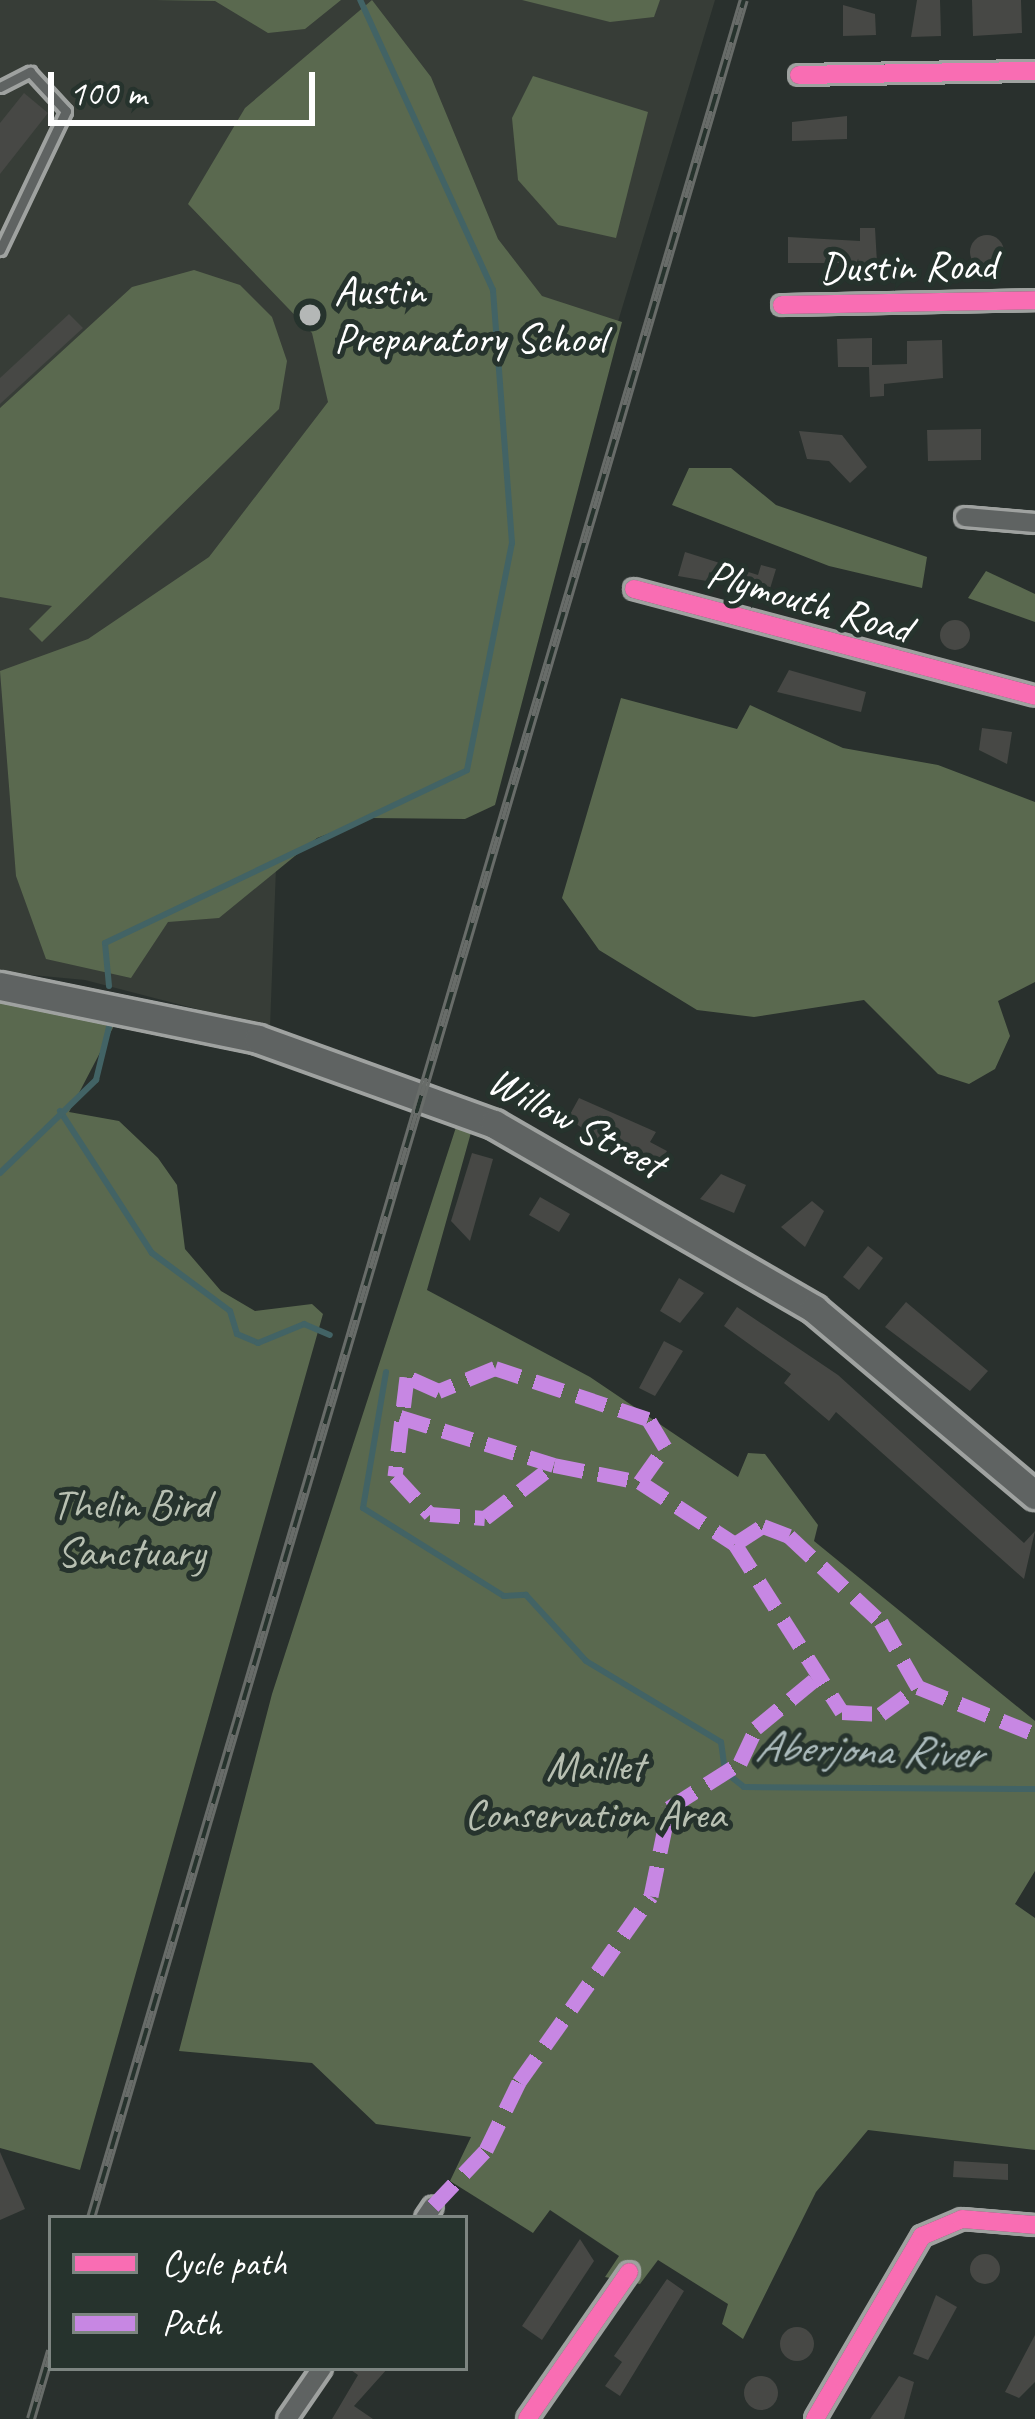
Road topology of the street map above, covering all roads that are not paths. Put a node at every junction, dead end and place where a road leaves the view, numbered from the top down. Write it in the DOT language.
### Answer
graph roads {
  1 [pos="1035,71"];
  2 [pos="800,75"];
  3 [pos="0,87"];
  4 [pos="0,250"];
  5 [pos="1035,301"];
  6 [pos="782,305"];
  7 [pos="965,517"];
  8 [pos="1035,523"];
  9 [pos="634,589"];
  10 [pos="1035,696"];
  11 [pos="0,986"];
  12 [pos="1035,1495"];
  13 [pos="1035,2225"];
  14 [pos="629,2272"];
  15 [pos="320,2371"];
  16 [pos="287,2419"];
  17 [pos="527,2419"];
  18 [pos="815,2419"];
  1 -- 2 [label="street"];
  3 -- 4 [label="lane"];
  5 -- 6 [label="street, Dustin Road"];
  7 -- 8 [label="street"];
  9 -- 10 [label="street, Plymouth Road"];
  11 -- 12 [label="main road, Willow Street"];
  13 -- 18 [label="street"];
  14 -- 17 [label="street"];
  15 -- 16 [label="street"];
}
